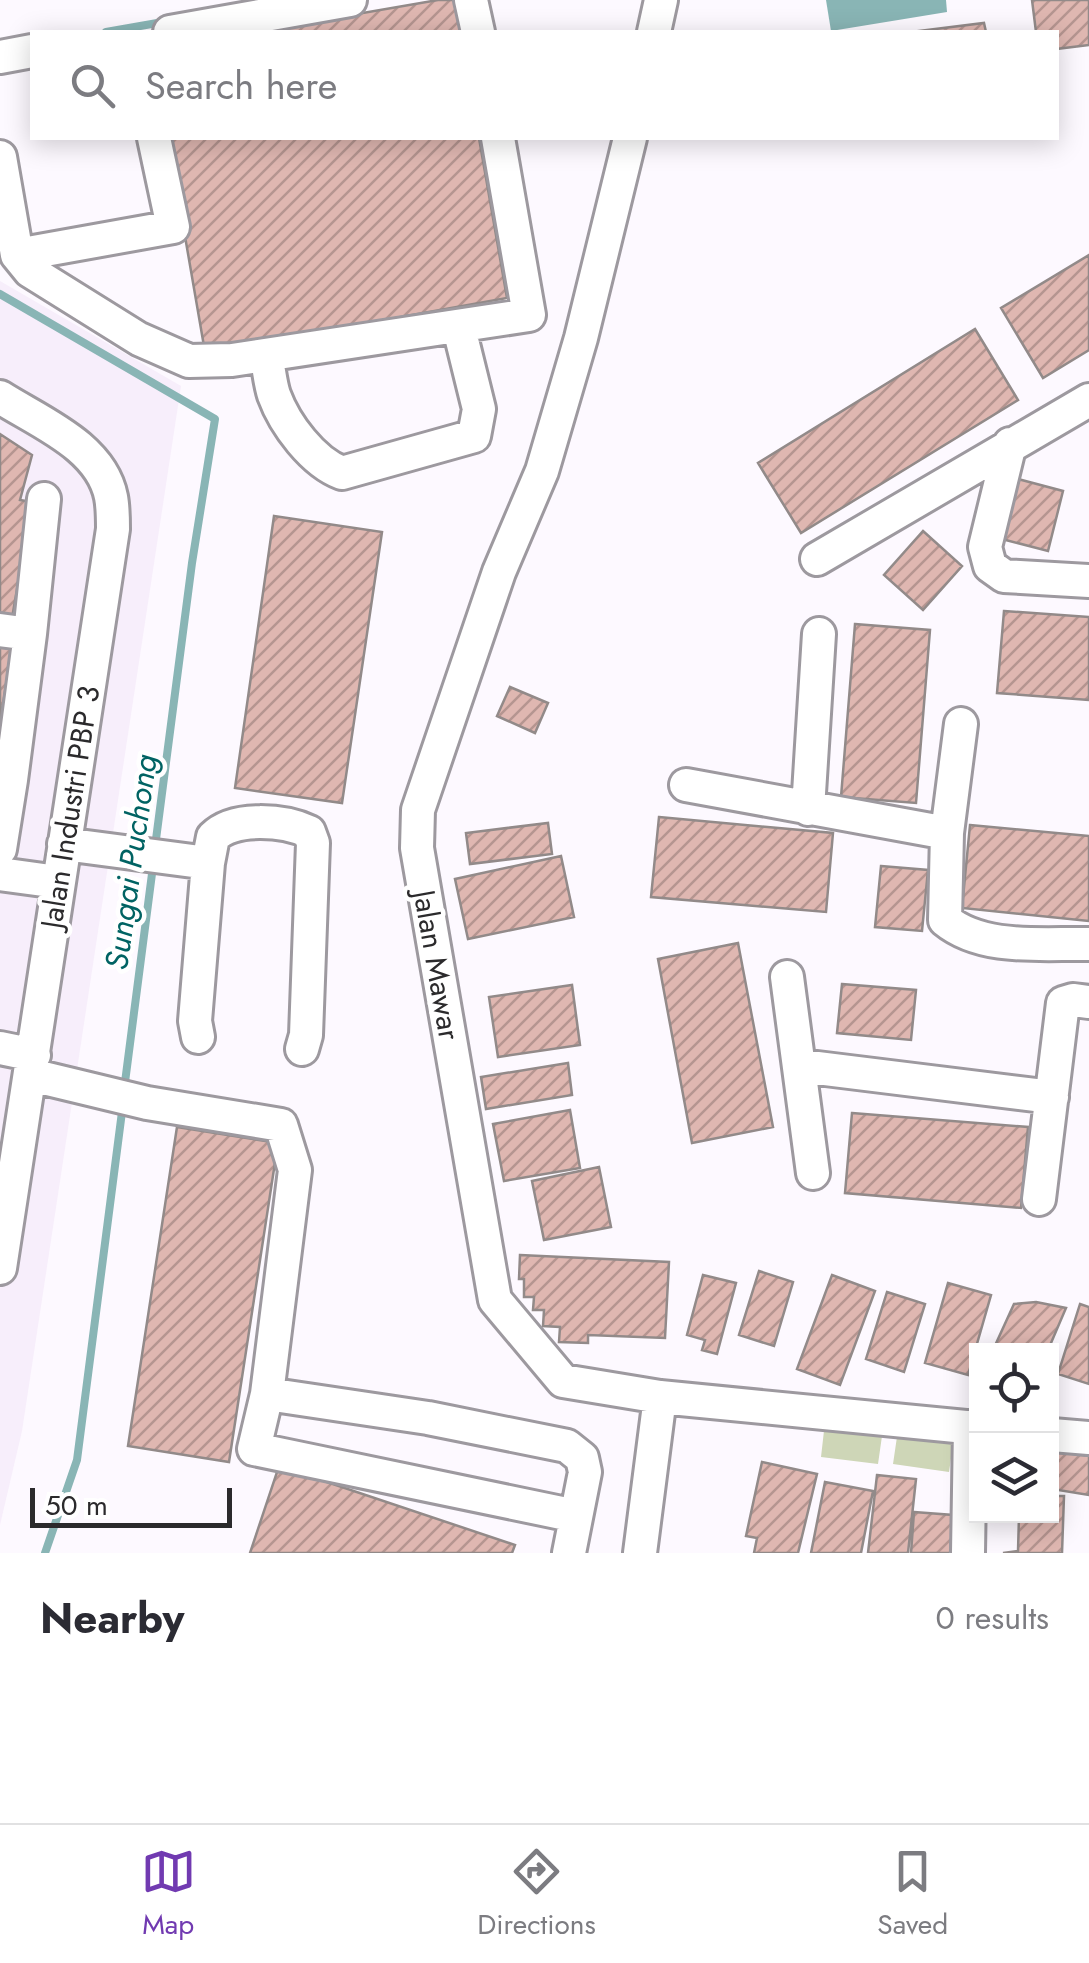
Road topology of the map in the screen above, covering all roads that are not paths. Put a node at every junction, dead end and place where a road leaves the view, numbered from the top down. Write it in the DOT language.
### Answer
graph roads {
  1 [pos="350,0"];
  2 [pos="471,0"];
  3 [pos="661,0"];
  4 [pos="181,30"];
  5 [pos="478,30"];
  6 [pos="654,30"];
  7 [pos="30,51"];
  8 [pos="0,58"];
  9 [pos="154,140"];
  10 [pos="498,140"];
  11 [pos="629,140"];
  12 [pos="0,156"];
  13 [pos="17,255"];
  14 [pos="529,315"];
  15 [pos="585,317"];
  16 [pos="459,328"];
  17 [pos="266,355"];
  18 [pos="0,397"];
  19 [pos="1089,400"];
  20 [pos="1010,444"];
  21 [pos="44,498"];
  22 [pos="817,559"];
  23 [pos="1089,581"];
  24 [pos="15,632"];
  25 [pos="819,634"];
  26 [pos="962,724"];
  27 [pos="5,774"];
  28 [pos="686,784"];
  29 [pos="808,809"];
  30 [pos="947,833"];
  31 [pos="64,844"];
  32 [pos="0,848"];
  33 [pos="208,862"];
  34 [pos="0,874"];
  35 [pos="58,882"];
  36 [pos="1089,944"];
  37 [pos="787,978"];
  38 [pos="1089,1002"];
  39 [pos="198,1038"];
  40 [pos="0,1048"];
  41 [pos="302,1049"];
  42 [pos="32,1065"];
  43 [pos="801,1066"];
  44 [pos="1052,1096"];
  45 [pos="813,1173"];
  46 [pos="1039,1199"];
  47 [pos="0,1268"];
  48 [pos="267,1394"];
  49 [pos="660,1397"];
  50 [pos="969,1428"];
  51 [pos="973,1433"];
  52 [pos="1059,1436"];
  53 [pos="1089,1438"];
  54 [pos="576,1516"];
  55 [pos="569,1553"];
  56 [pos="640,1553"];
  57 [pos="968,1553"];
  1 -- 4 [label="street"];
  2 -- 5 [label="street"];
  3 -- 6 [label="street"];
  7 -- 8 [label="street"];
  9 -- 13 [label="street"];
  10 -- 14 [label="street"];
  11 -- 15 [label="street, Jalan Mawar"];
  12 -- 13 [label="street"];
  13 -- 17 [label="street"];
  14 -- 15 [label="street"];
  14 -- 16 [label="street"];
  15 -- 49 [label="street, Jalan Mawar"];
  16 -- 17 [label="street"];
  16 -- 17 [label="street"];
  18 -- 31 [label="street, Jalan Industri PBP 3"];
  19 -- 20 [label="street"];
  20 -- 22 [label="street"];
  20 -- 23 [label="street"];
  21 -- 24 [label="street"];
  24 -- 27 [label="street"];
  25 -- 29 [label="street"];
  26 -- 30 [label="street"];
  27 -- 32 [label="street"];
  28 -- 29 [label="street"];
  29 -- 30 [label="street"];
  30 -- 36 [label="street"];
  31 -- 33 [label="street"];
  31 -- 35 [label="street, Jalan Industri PBP 3"];
  33 -- 39 [label="street"];
  33 -- 41 [label="street"];
  34 -- 35 [label="street"];
  35 -- 42 [label="street, Jalan Industri PBP 3"];
  37 -- 43 [label="street"];
  38 -- 44 [label="street"];
  40 -- 42 [label="street"];
  42 -- 47 [label="street, Jalan Industri PBP 3"];
  42 -- 48 [label="street"];
  43 -- 44 [label="street"];
  43 -- 45 [label="street"];
  44 -- 46 [label="street"];
  48 -- 54 [label="street"];
  48 -- 54 [label="street"];
  49 -- 50 [label="street, Jalan Mawar"];
  49 -- 56 [label="street"];
  51 -- 57 [label="street"];
  52 -- 53 [label="street"];
  54 -- 55 [label="street"];
}
